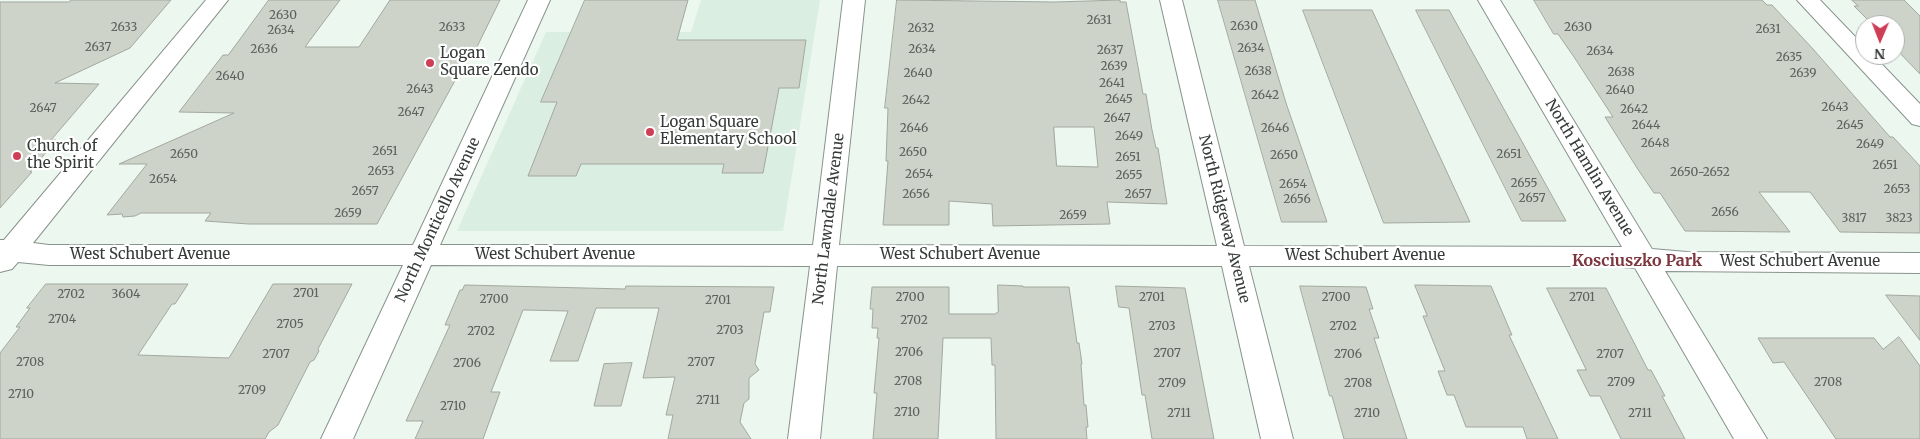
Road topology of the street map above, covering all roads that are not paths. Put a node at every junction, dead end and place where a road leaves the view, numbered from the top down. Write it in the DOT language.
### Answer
graph roads {
  1 [pos="217,0"];
  2 [pos="539,0"];
  3 [pos="854,0"];
  4 [pos="1171,0"];
  5 [pos="1490,0"];
  6 [pos="1808,0"];
  7 [pos="1920,118"];
  8 [pos="4,255"];
  9 [pos="422,255"];
  10 [pos="825,255"];
  11 [pos="1232,256"];
  12 [pos="1644,259"];
  13 [pos="1920,262"];
  14 [pos="336,439"];
  15 [pos="804,439"];
  16 [pos="1277,439"];
  17 [pos="1750,439"];
  1 -- 8 [label="street"];
  2 -- 9 [label="street, North Monticello Avenue"];
  3 -- 10 [label="street, North Lawndale Avenue"];
  4 -- 11 [label="street, North Ridgeway Avenue"];
  5 -- 12 [label="street, North Hamlin Avenue"];
  6 -- 7 [label="street"];
  8 -- 9 [label="street, West Schubert Avenue"];
  9 -- 10 [label="street, West Schubert Avenue"];
  9 -- 14 [label="street, North Monticello Avenue"];
  10 -- 11 [label="street, West Schubert Avenue"];
  10 -- 15 [label="street, North Lawndale Avenue"];
  11 -- 12 [label="street, West Schubert Avenue"];
  11 -- 16 [label="street, North Ridgeway Avenue"];
  12 -- 13 [label="street, West Schubert Avenue"];
  12 -- 17 [label="street, North Hamlin Avenue"];
}
